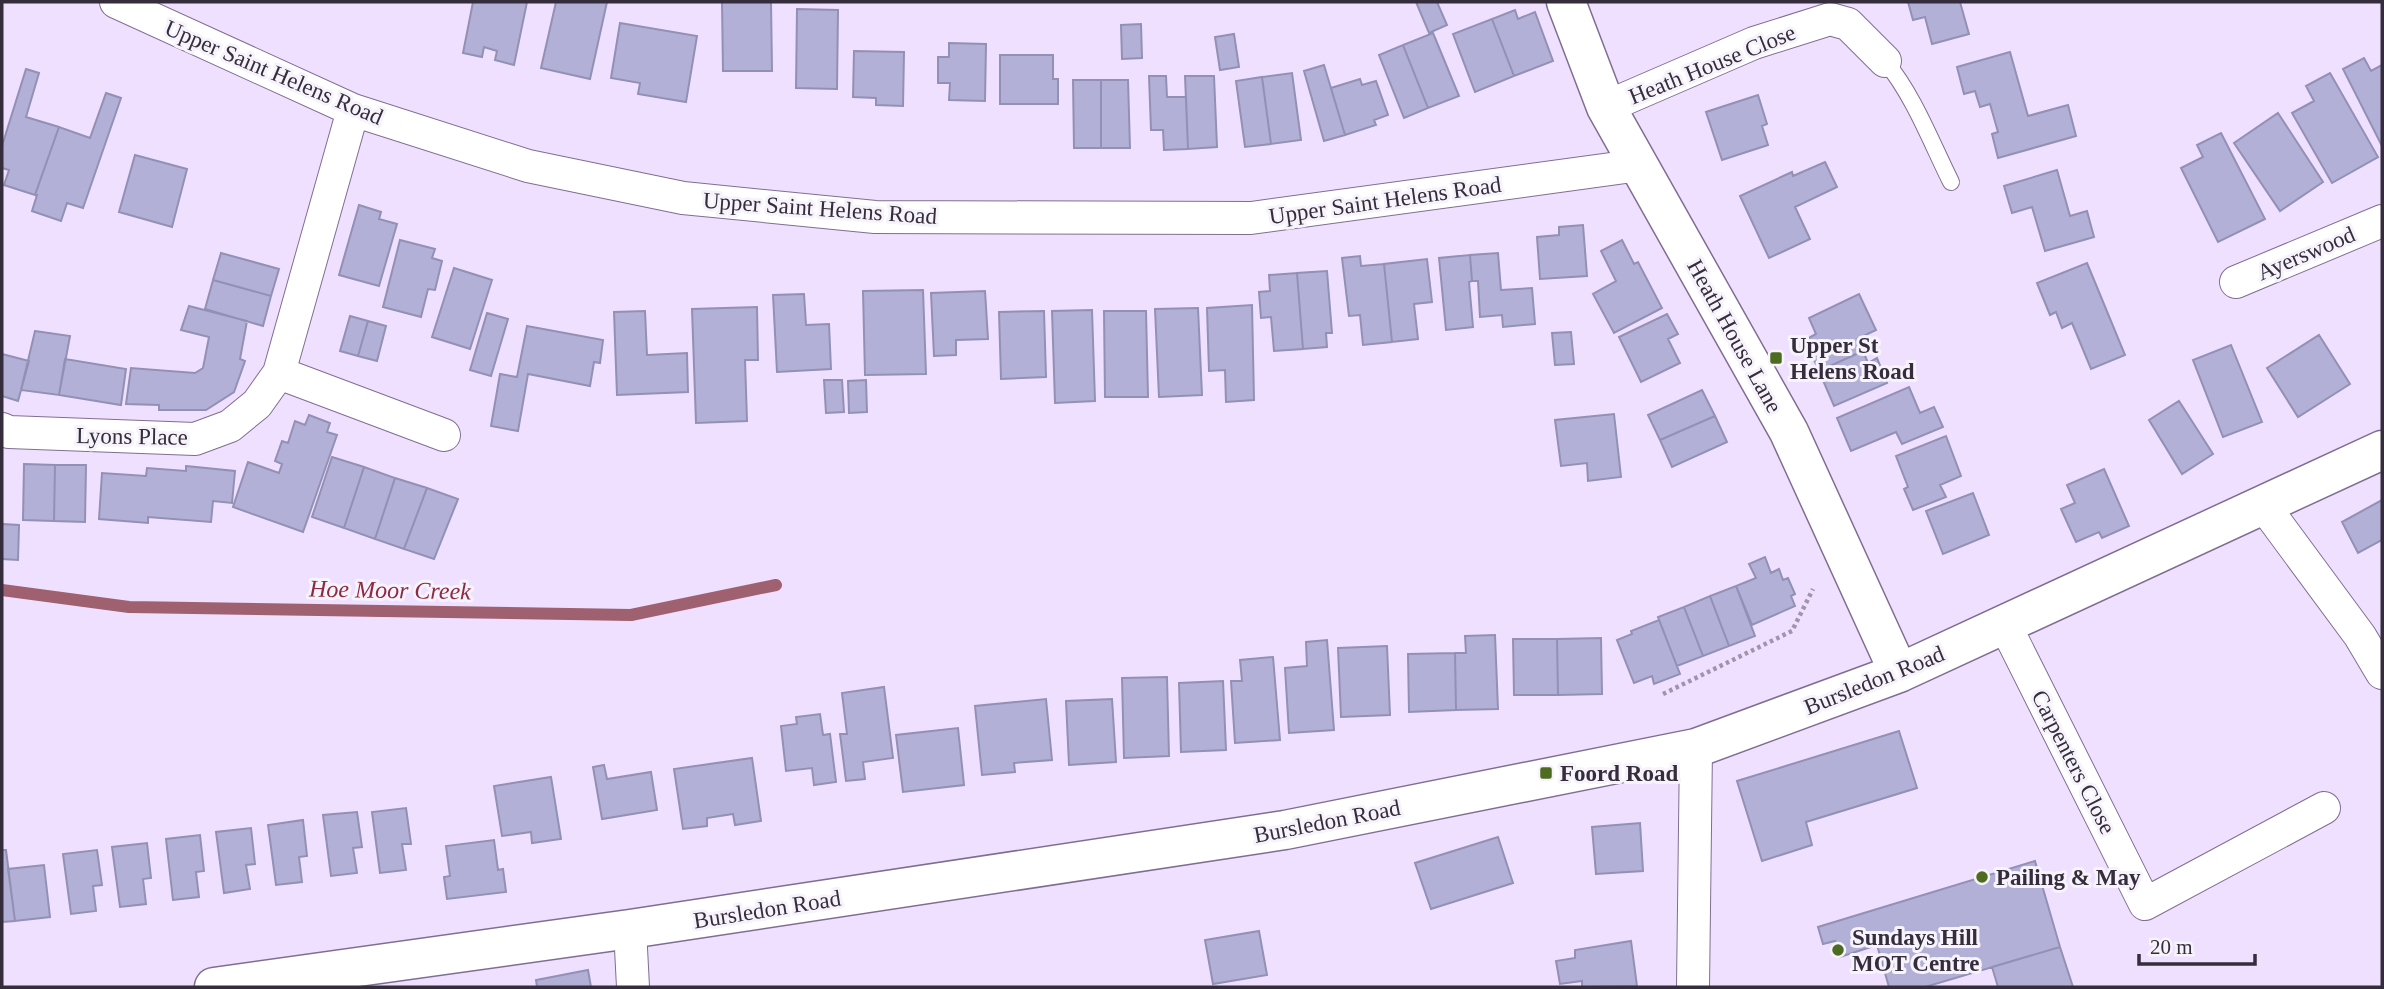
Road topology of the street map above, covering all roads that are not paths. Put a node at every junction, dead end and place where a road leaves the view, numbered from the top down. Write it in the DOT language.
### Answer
graph roads {
  1 [pos="116,2"];
  2 [pos="1566,2"];
  3 [pos="1885,61"];
  4 [pos="1606,107"];
  5 [pos="353,110"];
  6 [pos="1640,165"];
  7 [pos="1951,182"];
  8 [pos="2380,227"];
  9 [pos="2236,282"];
  10 [pos="279,373"];
  11 [pos="2,429"];
  12 [pos="444,435"];
  13 [pos="2382,450"];
  14 [pos="2264,506"];
  15 [pos="2005,625"];
  16 [pos="1899,673"];
  17 [pos="2382,673"];
  18 [pos="1696,748"];
  19 [pos="2324,808"];
  20 [pos="630,929"];
  21 [pos="214,987"];
  22 [pos="633,987"];
  23 [pos="1693,987"];
  1 -- 5 [label="street, Upper Saint Helens Road"];
  2 -- 4 [label="street, Heath House Lane"];
  3 -- 4 [label="street, Heath House Close"];
  3 -- 7 [label="lane"];
  4 -- 6 [label="street, Heath House Lane"];
  5 -- 6 [label="street, Upper Saint Helens Road"];
  5 -- 10 [label="street, Lyons Place"];
  6 -- 16 [label="street, Heath House Lane"];
  8 -- 9 [label="street, Ayerswood"];
  10 -- 11 [label="street, Lyons Place"];
  10 -- 12 [label="street"];
  13 -- 14 [label="street, Bursledon Road"];
  14 -- 15 [label="street, Bursledon Road"];
  14 -- 17 [label="street"];
  15 -- 16 [label="street, Bursledon Road"];
  15 -- 19 [label="street, Carpenters Close"];
  16 -- 18 [label="street, Bursledon Road"];
  18 -- 20 [label="street, Bursledon Road"];
  18 -- 23 [label="street"];
  20 -- 21 [label="street, Bursledon Road"];
  20 -- 22 [label="street"];
}
